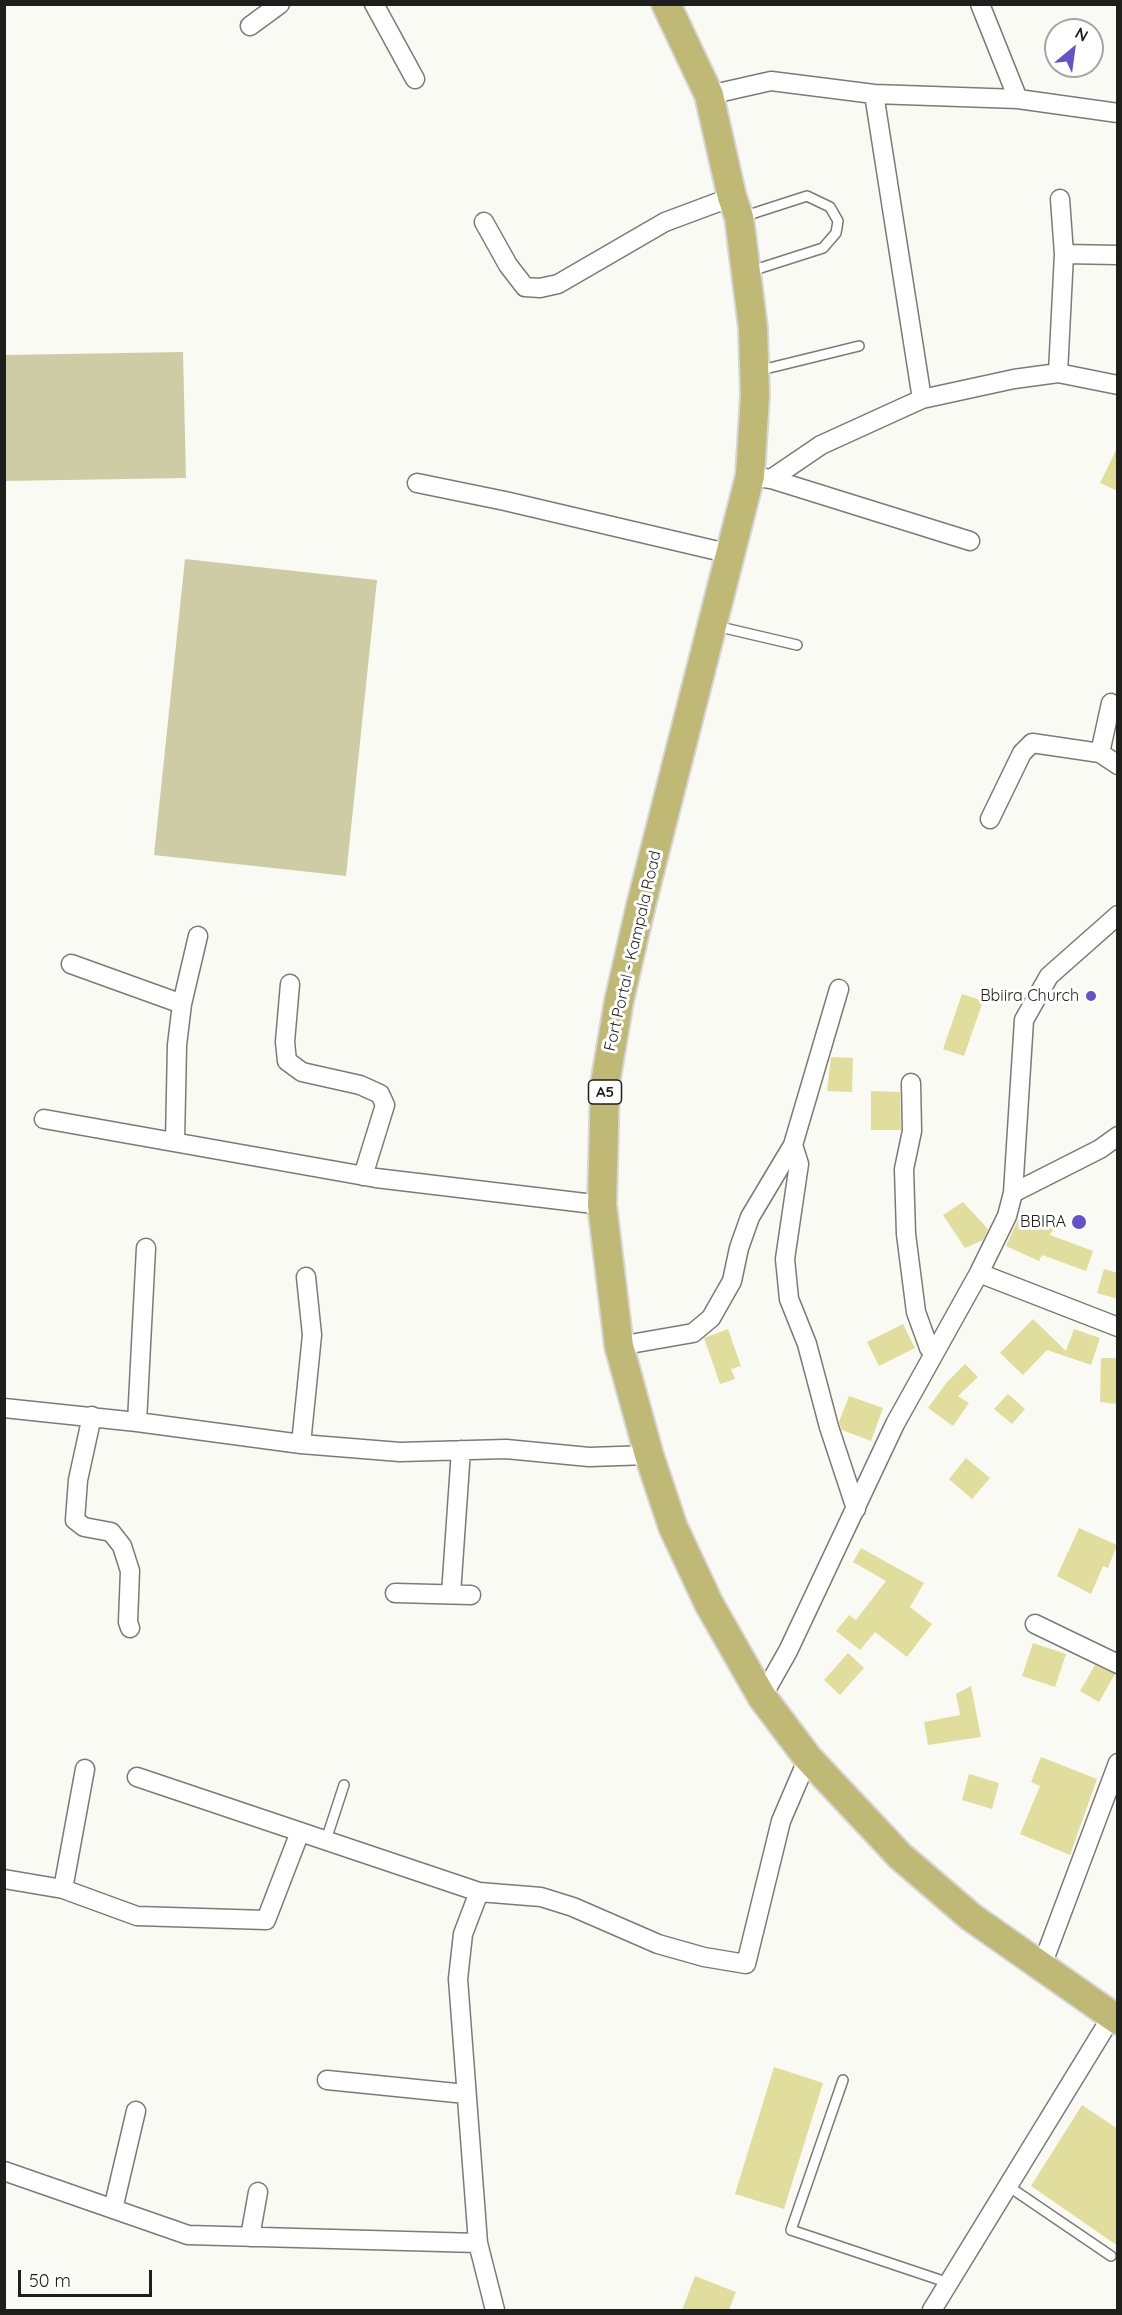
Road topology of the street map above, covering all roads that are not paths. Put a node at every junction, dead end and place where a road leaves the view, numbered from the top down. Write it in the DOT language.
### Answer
graph roads {
  1 [pos="280,4"];
  2 [pos="374,4"];
  3 [pos="666,4"];
  4 [pos="980,4"];
  5 [pos="250,26"];
  6 [pos="415,79"];
  7 [pos="874,94"];
  8 [pos="709,95"];
  9 [pos="1018,99"];
  10 [pos="1118,113"];
  11 [pos="1060,200"];
  12 [pos="736,207"];
  13 [pos="484,222"];
  14 [pos="1064,254"];
  15 [pos="1118,255"];
  16 [pos="746,273"];
  17 [pos="859,346"];
  18 [pos="754,371"];
  19 [pos="1058,372"];
  20 [pos="1118,385"];
  21 [pos="922,399"];
  22 [pos="761,477"];
  23 [pos="417,483"];
  24 [pos="970,541"];
  25 [pos="731,554"];
  26 [pos="713,626"];
  27 [pos="797,645"];
  28 [pos="1111,703"];
  29 [pos="1100,753"];
  30 [pos="1118,765"];
  31 [pos="990,819"];
  32 [pos="1118,915"];
  33 [pos="198,936"];
  34 [pos="71,963"];
  35 [pos="290,984"];
  36 [pos="839,989"];
  37 [pos="182,1004"];
  38 [pos="911,1083"];
  39 [pos="44,1119"];
  40 [pos="1118,1136"];
  41 [pos="175,1142"];
  42 [pos="793,1145"];
  43 [pos="363,1176"];
  44 [pos="1013,1193"];
  45 [pos="602,1205"];
  46 [pos="146,1248"];
  47 [pos="979,1273"];
  48 [pos="306,1277"];
  49 [pos="1118,1327"];
  50 [pos="619,1346"];
  51 [pos="933,1353"];
  52 [pos="4,1408"];
  53 [pos="92,1416"];
  54 [pos="137,1422"];
  55 [pos="301,1444"];
  56 [pos="461,1450"];
  57 [pos="649,1455"];
  58 [pos="856,1509"];
  59 [pos="395,1593"];
  60 [pos="451,1594"];
  61 [pos="471,1595"];
  62 [pos="1035,1624"];
  63 [pos="130,1628"];
  64 [pos="1118,1664"];
  65 [pos="762,1697"];
  66 [pos="808,1758"];
  67 [pos="1118,1763"];
  68 [pos="85,1769"];
  69 [pos="137,1777"];
  70 [pos="344,1785"];
  71 [pos="1113,1790"];
  72 [pos="300,1832"];
  73 [pos="326,1840"];
  74 [pos="4,1879"];
  75 [pos="63,1889"];
  76 [pos="479,1892"];
  77 [pos="1041,1968"];
  78 [pos="1115,2018"];
  79 [pos="327,2080"];
  80 [pos="843,2080"];
  81 [pos="466,2094"];
  82 [pos="136,2111"];
  83 [pos="4,2171"];
  84 [pos="1008,2186"];
  85 [pos="258,2193"];
  86 [pos="113,2209"];
  87 [pos="250,2237"];
  88 [pos="478,2243"];
  89 [pos="1111,2256"];
  90 [pos="949,2283"];
  91 [pos="495,2310"];
  92 [pos="932,2310"];
  1 -- 5 [label="street"];
  2 -- 6 [label="street"];
  3 -- 8 [label="main road, Fort Portal - Kampala Road / A5"];
  4 -- 9 [label="street"];
  7 -- 8 [label="street"];
  7 -- 9 [label="street"];
  7 -- 21 [label="street"];
  8 -- 12 [label="main road, Fort Portal - Kampala Road / A5"];
  9 -- 10 [label="street"];
  11 -- 14 [label="street"];
  12 -- 13 [label="street"];
  12 -- 16 [label="main road, Fort Portal - Kampala Road / A5"];
  12 -- 16 [label="lane"];
  14 -- 15 [label="street"];
  14 -- 19 [label="street"];
  16 -- 18 [label="main road, Fort Portal - Kampala Road / A5"];
  17 -- 18 [label="lane"];
  18 -- 22 [label="main road, Fort Portal - Kampala Road / A5"];
  19 -- 20 [label="street"];
  19 -- 21 [label="street"];
  21 -- 22 [label="street"];
  22 -- 24 [label="street"];
  22 -- 25 [label="main road, Fort Portal - Kampala Road / A5"];
  23 -- 25 [label="street"];
  25 -- 26 [label="main road, Fort Portal - Kampala Road / A5"];
  26 -- 27 [label="lane"];
  26 -- 45 [label="main road, Fort Portal - Kampala Road / A5"];
  28 -- 29 [label="street"];
  29 -- 30 [label="street"];
  29 -- 31 [label="street"];
  32 -- 44 [label="street"];
  33 -- 37 [label="street"];
  34 -- 37 [label="street"];
  35 -- 43 [label="street"];
  36 -- 42 [label="street"];
  37 -- 41 [label="street"];
  38 -- 51 [label="street"];
  39 -- 41 [label="street"];
  40 -- 44 [label="street"];
  41 -- 43 [label="street"];
  42 -- 50 [label="street"];
  42 -- 58 [label="street"];
  43 -- 45 [label="street"];
  44 -- 47 [label="street"];
  45 -- 50 [label="main road, Fort Portal - Kampala Road / A5"];
  46 -- 54 [label="street"];
  47 -- 49 [label="street"];
  47 -- 51 [label="street"];
  48 -- 55 [label="street"];
  50 -- 57 [label="main road, Fort Portal - Kampala Road / A5"];
  51 -- 58 [label="street"];
  52 -- 53 [label="street"];
  53 -- 54 [label="street"];
  53 -- 63 [label="street"];
  54 -- 55 [label="street"];
  55 -- 56 [label="street"];
  56 -- 57 [label="street"];
  56 -- 60 [label="street"];
  57 -- 65 [label="main road, Fort Portal - Kampala Road / A5"];
  58 -- 65 [label="street"];
  59 -- 60 [label="street"];
  60 -- 61 [label="street"];
  62 -- 64 [label="street"];
  65 -- 66 [label="main road, Fort Portal - Kampala Road / A5"];
  66 -- 76 [label="street"];
  66 -- 77 [label="main road, Fort Portal - Kampala Road / A5"];
  67 -- 71 [label="street"];
  68 -- 75 [label="street"];
  69 -- 72 [label="street"];
  70 -- 73 [label="lane"];
  71 -- 77 [label="street"];
  72 -- 73 [label="street"];
  72 -- 75 [label="street"];
  73 -- 76 [label="street"];
  74 -- 75 [label="street"];
  76 -- 81 [label="street"];
  77 -- 78 [label="main road, Fort Portal - Kampala Road / A5"];
  78 -- 84 [label="street"];
  79 -- 81 [label="street"];
  80 -- 90 [label="lane"];
  81 -- 88 [label="street"];
  82 -- 86 [label="street"];
  83 -- 86 [label="street"];
  84 -- 89 [label="lane"];
  84 -- 90 [label="street"];
  85 -- 87 [label="street"];
  86 -- 87 [label="street"];
  87 -- 88 [label="street"];
  88 -- 91 [label="street"];
  90 -- 92 [label="street"];
}
